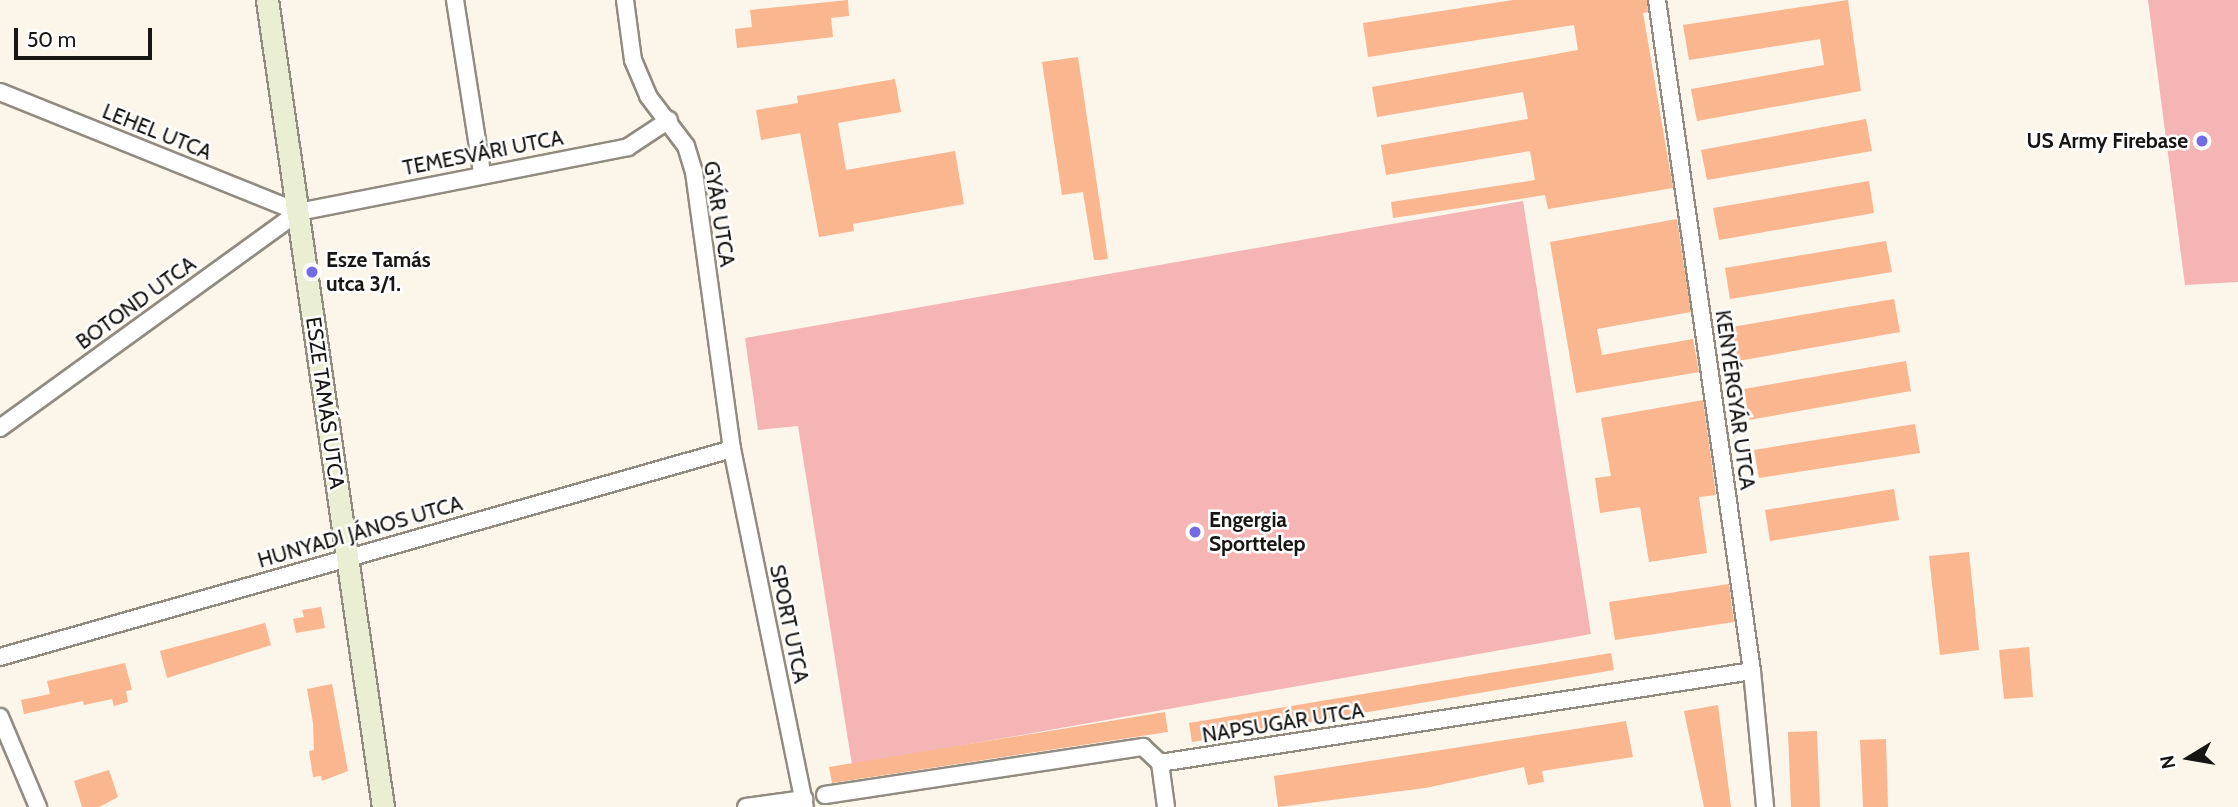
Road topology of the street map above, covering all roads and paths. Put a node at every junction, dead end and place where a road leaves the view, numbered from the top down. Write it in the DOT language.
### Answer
graph roads {
  1 [pos="267,0"];
  2 [pos="455,0"];
  3 [pos="625,0"];
  4 [pos="1657,0"];
  5 [pos="0,92"];
  6 [pos="669,120"];
  7 [pos="482,173"];
  8 [pos="298,212"];
  9 [pos="0,428"];
  10 [pos="732,449"];
  11 [pos="347,556"];
  12 [pos="0,657"];
  13 [pos="1752,671"];
  14 [pos="0,717"];
  15 [pos="1160,763"];
  16 [pos="825,795"];
  17 [pos="804,803"];
  18 [pos="38,807"];
  19 [pos="383,807"];
  20 [pos="746,807"];
  21 [pos="1166,807"];
  22 [pos="1765,807"];
  1 -- 8 [label="street, ESZE TAMÁS UTCA"];
  2 -- 7 [label="street"];
  3 -- 6 [label="street, GYÁR UTCA"];
  4 -- 13 [label="street, KENYÉRGYÁR UTCA"];
  5 -- 8 [label="street, LEHEL UTCA"];
  6 -- 7 [label="street, TEMESVÁRI UTCA"];
  6 -- 10 [label="street, GYÁR UTCA"];
  7 -- 8 [label="street, TEMESVÁRI UTCA"];
  8 -- 9 [label="street, BOTOND UTCA"];
  8 -- 11 [label="street, ESZE TAMÁS UTCA"];
  10 -- 11 [label="street, HUNYADI JÁNOS UTCA"];
  10 -- 17 [label="street, SPORT UTCA"];
  11 -- 12 [label="street, HUNYADI JÁNOS UTCA"];
  11 -- 19 [label="street, ESZE TAMÁS UTCA"];
  13 -- 15 [label="street, NAPSUGÁR UTCA"];
  13 -- 22 [label="street, KENYÉRGYÁR UTCA"];
  14 -- 18 [label="street"];
  15 -- 16 [label="street"];
  15 -- 21 [label="street"];
  17 -- 20 [label="street"];
}
